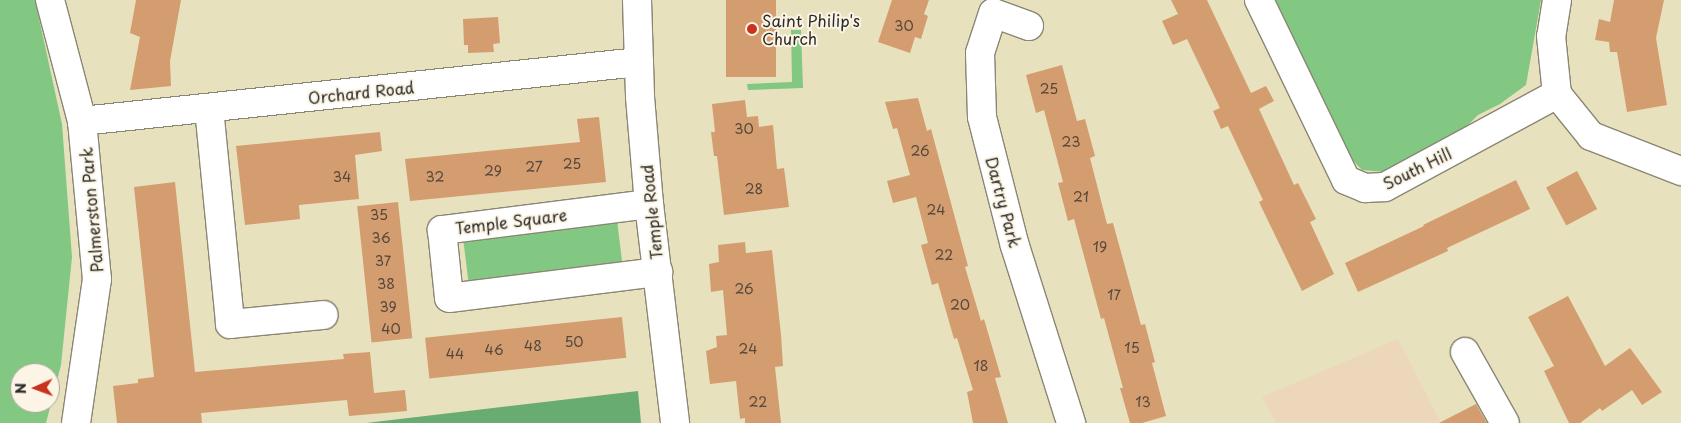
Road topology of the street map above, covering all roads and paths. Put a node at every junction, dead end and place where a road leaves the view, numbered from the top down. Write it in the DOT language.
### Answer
graph roads {
  1 [pos="50,0"];
  2 [pos="637,0"];
  3 [pos="1260,0"];
  4 [pos="1557,0"];
  5 [pos="1029,26"];
  6 [pos="639,62"];
  7 [pos="1557,94"];
  8 [pos="209,108"];
  9 [pos="82,121"];
  10 [pos="1681,171"];
  11 [pos="649,204"];
  12 [pos="658,272"];
  13 [pos="324,315"];
  14 [pos="1465,352"];
  15 [pos="76,423"];
  16 [pos="675,423"];
  17 [pos="1071,423"];
  18 [pos="1505,423"];
  1 -- 9 [label="street, Palmerston Park"];
  2 -- 6 [label="street, Temple Road"];
  3 -- 7 [label="street, South Hill"];
  4 -- 7 [label="street"];
  5 -- 17 [label="street, Dartry Park"];
  6 -- 8 [label="street, Orchard Road"];
  6 -- 11 [label="street, Temple Road"];
  7 -- 10 [label="street"];
  8 -- 9 [label="street, Orchard Road"];
  8 -- 13 [label="street"];
  9 -- 15 [label="street, Palmerston Park"];
  11 -- 12 [label="street, Temple Road"];
  11 -- 12 [label="street, Temple Square"];
  12 -- 16 [label="street, Temple Road"];
  14 -- 18 [label="street"];
}
